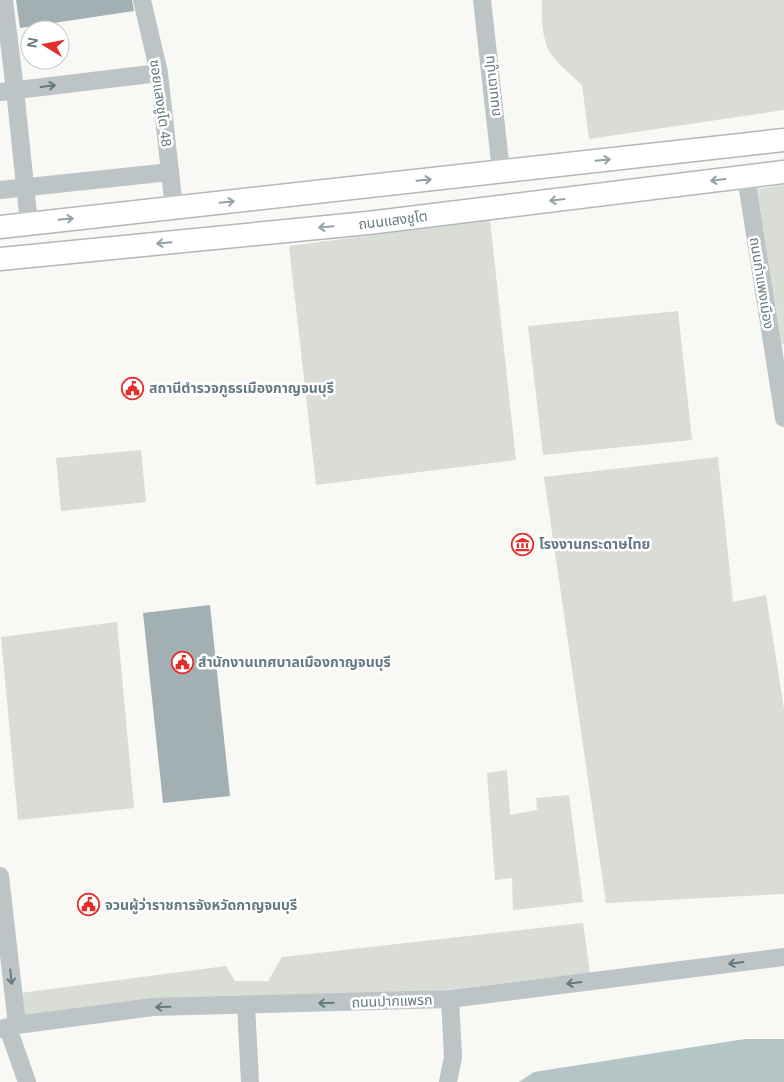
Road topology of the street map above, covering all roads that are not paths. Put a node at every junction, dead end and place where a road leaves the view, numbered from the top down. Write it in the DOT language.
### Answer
graph roads {
  1 [pos="4,0"];
  2 [pos="142,0"];
  3 [pos="483,2"];
  4 [pos="159,73"];
  5 [pos="8,91"];
  6 [pos="784,140"];
  7 [pos="502,171"];
  8 [pos="170,172"];
  9 [pos="784,172"];
  10 [pos="746,177"];
  11 [pos="391,184"];
  12 [pos="25,187"];
  13 [pos="0,190"];
  14 [pos="183,207"];
  15 [pos="395,220"];
  16 [pos="29,223"];
  17 [pos="0,227"];
  18 [pos="196,240"];
  19 [pos="0,259"];
  20 [pos="784,418"];
  21 [pos="0,876"];
  22 [pos="784,957"];
  23 [pos="450,1000"];
  24 [pos="246,1005"];
  25 [pos="8,1027"];
  26 [pos="27,1082"];
  27 [pos="250,1082"];
  28 [pos="448,1082"];
  1 -- 5 [label="street"];
  2 -- 4 [label="street, ซอยแสงชูโต 48"];
  3 -- 7 [label="street, ถนนเตาปูน"];
  5 -- 4 [label="street, one-way"];
  4 -- 8 [label="street, ซอยแสงชูโต 48"];
  5 -- 12 [label="street"];
  7 -- 6 [label="main road, one-way"];
  11 -- 7 [label="main road, one-way"];
  8 -- 12 [label="street"];
  8 -- 14 [label="street, ซอยแสงชูโต 48"];
  9 -- 10 [label="main road, ถนนแสงชูโต"];
  10 -- 15 [label="main road, ถนนแสงชูโต, one-way"];
  10 -- 20 [label="street, ถนนกำแพงเมือง"];
  14 -- 11 [label="main road, one-way"];
  11 -- 15 [label="main road"];
  12 -- 13 [label="street"];
  12 -- 16 [label="street"];
  16 -- 14 [label="main road, one-way"];
  14 -- 18 [label="main road"];
  15 -- 18 [label="main road, ถนนแสงชูโต, one-way"];
  16 -- 17 [label="main road"];
  18 -- 19 [label="main road, ถนนแสงชูโต, one-way"];
  21 -- 25 [label="street, one-way"];
  22 -- 23 [label="street, ถนนปากแพรก, one-way"];
  23 -- 24 [label="street, ถนนปากแพรก, one-way"];
  23 -- 28 [label="street"];
  24 -- 25 [label="street, ถนนปากแพรก, one-way"];
  24 -- 27 [label="street"];
  25 -- 26 [label="street"];
}
